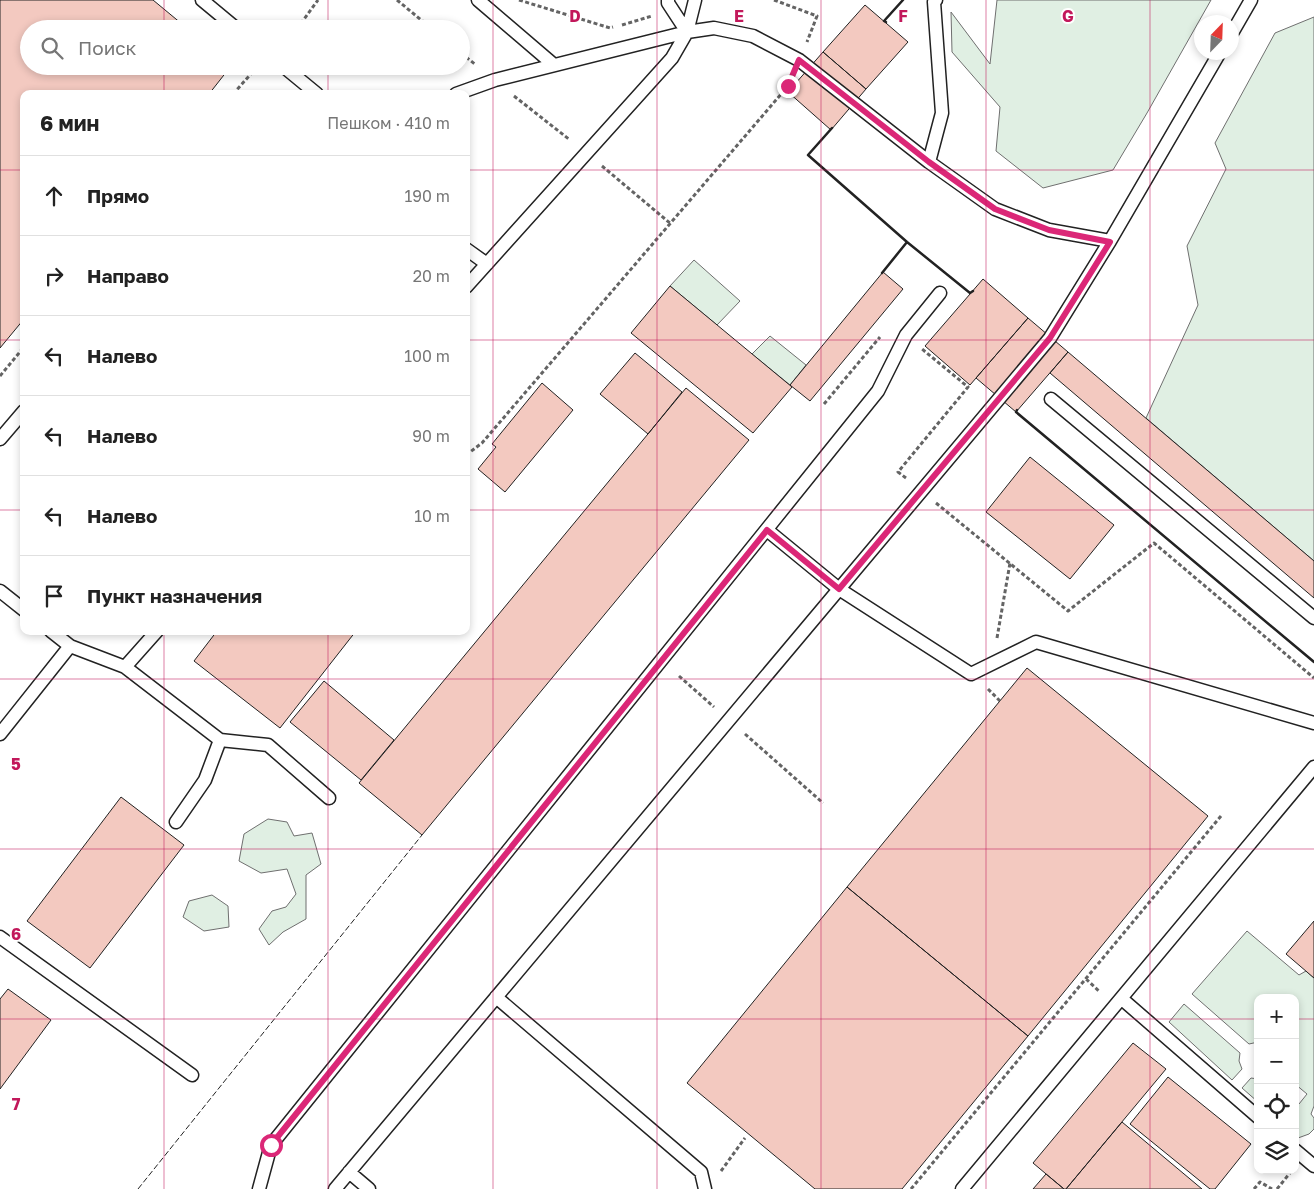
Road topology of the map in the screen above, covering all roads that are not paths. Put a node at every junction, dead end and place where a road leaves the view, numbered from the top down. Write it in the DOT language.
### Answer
graph roads {
  1 [pos="202,0"];
  2 [pos="478,0"];
  3 [pos="695,0"];
  4 [pos="936,0"];
  5 [pos="1251,0"];
  6 [pos="670,5"];
  7 [pos="226,20"];
  8 [pos="1239,21"];
  9 [pos="686,32"];
  10 [pos="1215,60"];
  11 [pos="554,65"];
  12 [pos="294,75"];
  13 [pos="312,90"];
  14 [pos="467,90"];
  15 [pos="929,162"];
  16 [pos="1110,242"];
  17 [pos="470,251"];
  18 [pos="487,264"];
  19 [pos="470,283"];
  20 [pos="940,293"];
  21 [pos="1051,399"];
  22 [pos="20,416"];
  23 [pos="0,439"];
  24 [pos="767,530"];
  25 [pos="839,589"];
  26 [pos="0,591"];
  27 [pos="20,607"];
  28 [pos="1314,618"];
  29 [pos="57,635"];
  30 [pos="153,635"];
  31 [pos="70,646"];
  32 [pos="124,667"];
  33 [pos="1314,723"];
  34 [pos="0,734"];
  35 [pos="220,740"];
  36 [pos="1314,767"];
  37 [pos="329,798"];
  38 [pos="176,822"];
  39 [pos="0,937"];
  40 [pos="496,997"];
  41 [pos="1122,999"];
  42 [pos="192,1075"];
  43 [pos="1254,1114"];
  44 [pos="1299,1153"];
  45 [pos="1314,1166"];
  46 [pos="349,1172"];
  47 [pos="259,1189"];
  48 [pos="335,1189"];
  49 [pos="369,1189"];
  50 [pos="705,1189"];
  51 [pos="962,1189"];
  1 -- 7 [label="lane"];
  2 -- 11 [label="lane"];
  3 -- 9 [label="lane"];
  4 -- 15 [label="lane"];
  5 -- 8 [label="lane"];
  6 -- 9 [label="lane"];
  9 -- 11 [label="lane"];
  9 -- 15 [label="lane"];
  9 -- 18 [label="lane"];
  10 -- 16 [label="lane"];
  11 -- 14 [label="lane"];
  12 -- 13 [label="lane"];
  15 -- 16 [label="lane"];
  16 -- 25 [label="lane"];
  17 -- 18 [label="lane"];
  18 -- 19 [label="lane"];
  20 -- 24 [label="lane"];
  21 -- 28 [label="lane"];
  22 -- 23 [label="lane"];
  24 -- 25 [label="lane"];
  24 -- 47 [label="lane"];
  25 -- 33 [label="lane"];
  25 -- 40 [label="lane"];
  26 -- 27 [label="lane"];
  29 -- 31 [label="lane"];
  30 -- 32 [label="lane"];
  31 -- 32 [label="lane"];
  31 -- 34 [label="lane"];
  32 -- 35 [label="lane"];
  35 -- 37 [label="lane"];
  35 -- 38 [label="lane"];
  36 -- 41 [label="lane"];
  39 -- 42 [label="lane"];
  40 -- 46 [label="lane"];
  40 -- 50 [label="lane"];
  41 -- 43 [label="lane"];
  41 -- 51 [label="lane"];
  44 -- 45 [label="lane"];
  46 -- 48 [label="lane"];
  46 -- 49 [label="lane"];
}
